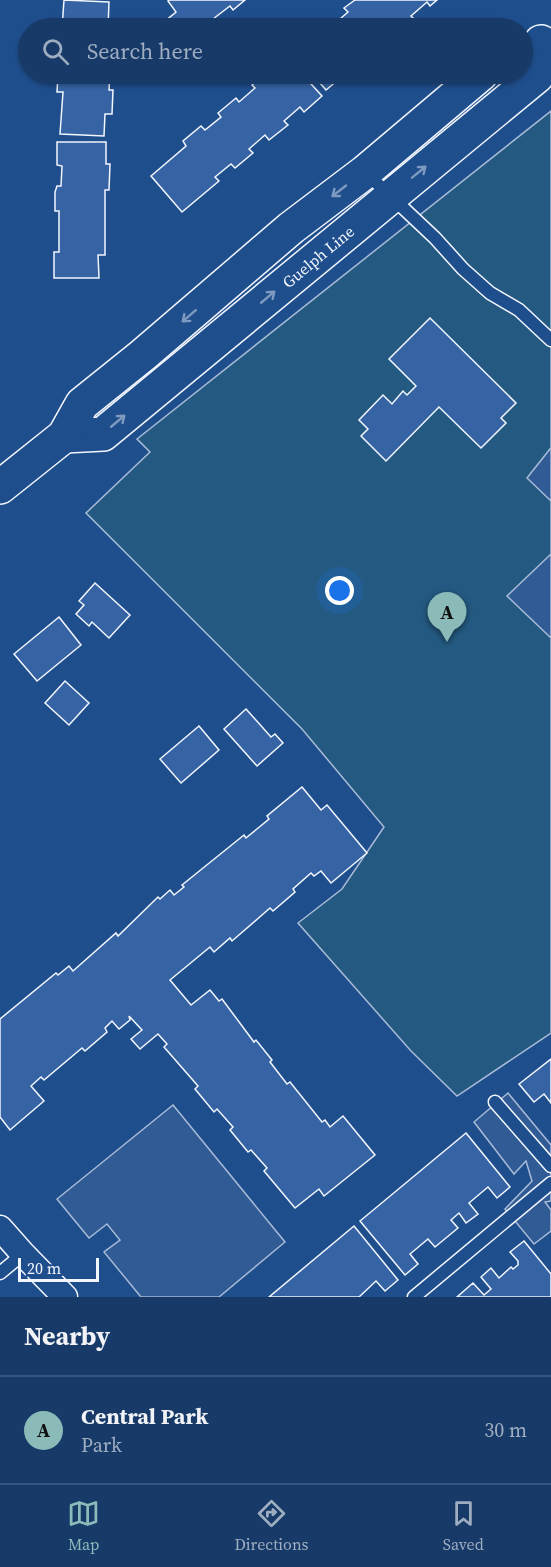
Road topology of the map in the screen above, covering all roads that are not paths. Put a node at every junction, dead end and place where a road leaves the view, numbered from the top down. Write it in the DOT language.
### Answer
graph roads {
  1 [pos="538,40"];
  2 [pos="533,79"];
  3 [pos="469,84"];
  4 [pos="527,84"];
  5 [pos="365,172"];
  6 [pos="390,196"];
  7 [pos="551,340"];
  8 [pos="64,436"];
  9 [pos="0,487"];
  10 [pos="495,1102"];
  11 [pos="551,1166"];
  12 [pos="551,1184"];
  13 [pos="0,1228"];
  14 [pos="23,1254"];
  15 [pos="0,1273"];
  16 [pos="65,1297"];
  17 [pos="414,1297"];
  2 -- 1 [label="main road, Guelph Line, one-way"];
  3 -- 5 [label="main road"];
  6 -- 4 [label="main road, Guelph Line, one-way"];
  5 -- 6 [label="lane"];
  5 -- 8 [label="main road, one-way"];
  6 -- 7 [label="lane"];
  8 -- 6 [label="main road, Guelph Line, one-way"];
  8 -- 9 [label="main road"];
  10 -- 11 [label="lane"];
  12 -- 17 [label="lane"];
  13 -- 14 [label="street"];
  14 -- 15 [label="lane"];
  14 -- 16 [label="street"];
}
